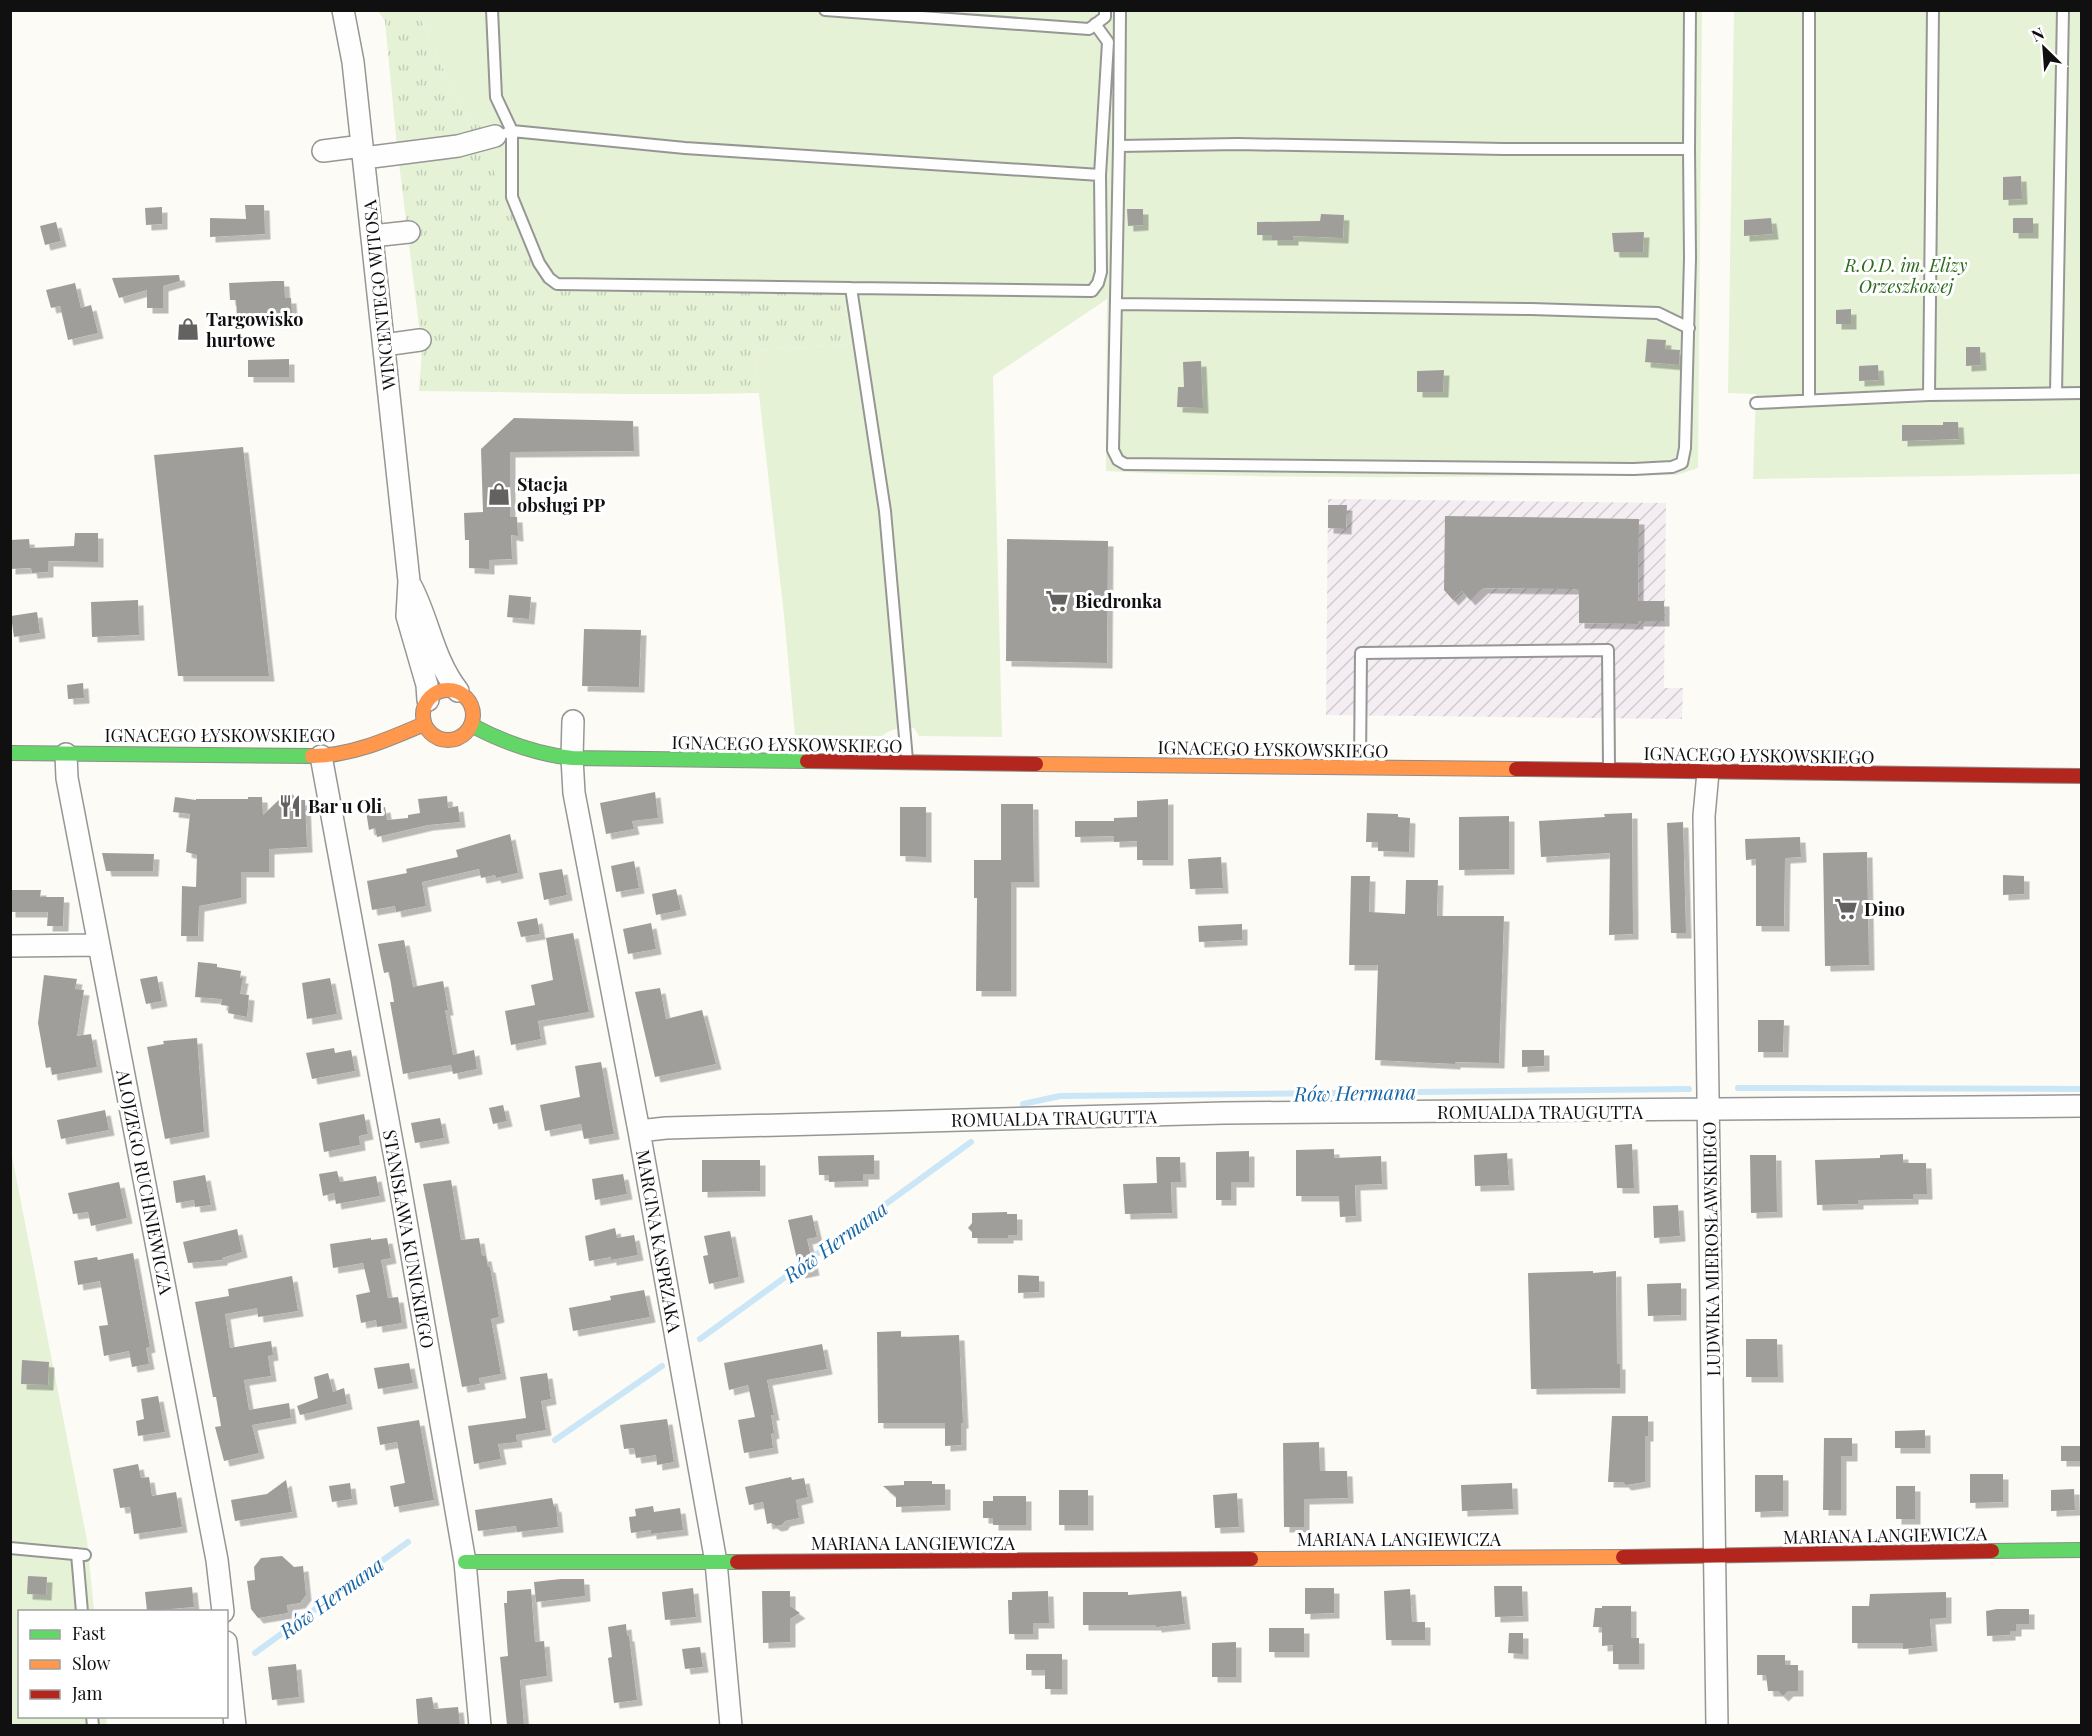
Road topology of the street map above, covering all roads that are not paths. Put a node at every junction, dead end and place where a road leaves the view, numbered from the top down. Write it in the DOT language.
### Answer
graph roads {
  1 [pos="343,10"];
  2 [pos="492,10"];
  3 [pos="825,10"];
  4 [pos="1105,10"];
  5 [pos="1120,10"];
  6 [pos="1690,10"];
  7 [pos="1809,10"];
  8 [pos="1933,10"];
  9 [pos="2063,10"];
  10 [pos="1095,24"];
  11 [pos="503,134"];
  12 [pos="1119,146"];
  13 [pos="1689,149"];
  14 [pos="323,151"];
  15 [pos="363,152"];
  16 [pos="1100,174"];
  17 [pos="409,232"];
  18 [pos="372,236"];
  19 [pos="850,288"];
  20 [pos="1117,304"];
  21 [pos="1689,328"];
  22 [pos="420,340"];
  23 [pos="384,345"];
  24 [pos="2056,393"];
  25 [pos="2082,393"];
  26 [pos="1929,395"];
  27 [pos="1809,400"];
  28 [pos="1756,403"];
  29 [pos="409,581"];
  30 [pos="458,692"];
  31 [pos="428,700"];
  32 [pos="573,721"];
  33 [pos="424,724"];
  34 [pos="471,725"];
  35 [pos="10,753"];
  36 [pos="66,754"];
  37 [pos="321,756"];
  38 [pos="572,758"];
  39 [pos="907,763"];
  40 [pos="1360,768"];
  41 [pos="1609,771"];
  42 [pos="1708,772"];
  43 [pos="2082,776"];
  44 [pos="99,945"];
  45 [pos="10,946"];
  46 [pos="2082,1106"];
  47 [pos="1709,1110"];
  48 [pos="639,1131"];
  49 [pos="10,1548"];
  50 [pos="2082,1550"];
  51 [pos="1716,1556"];
  52 [pos="465,1562"];
  53 [pos="716,1562"];
  54 [pos="82,1610"];
  55 [pos="223,1610"];
  56 [pos="228,1660"];
  57 [pos="235,1725"];
  58 [pos="480,1725"];
  59 [pos="732,1725"];
  60 [pos="1717,1725"];
  1 -- 15 [label="street, WINCENTEGO WITOSA"];
  2 -- 11 [label="lane"];
  3 -- 10 [label="lane"];
  4 -- 10 [label="lane"];
  5 -- 12 [label="lane"];
  6 -- 13 [label="lane"];
  7 -- 27 [label="lane"];
  8 -- 26 [label="lane"];
  9 -- 24 [label="lane"];
  10 -- 16 [label="lane"];
  11 -- 15 [label="street"];
  11 -- 16 [label="lane"];
  11 -- 19 [label="lane"];
  12 -- 13 [label="lane"];
  12 -- 20 [label="lane"];
  13 -- 21 [label="lane"];
  14 -- 15 [label="street"];
  15 -- 18 [label="street, WINCENTEGO WITOSA"];
  16 -- 19 [label="lane"];
  17 -- 18 [label="street"];
  18 -- 23 [label="street, WINCENTEGO WITOSA"];
  19 -- 39 [label="lane"];
  20 -- 21 [label="lane"];
  20 -- 21 [label="lane"];
  22 -- 23 [label="street"];
  23 -- 29 [label="street, WINCENTEGO WITOSA"];
  24 -- 25 [label="lane"];
  24 -- 26 [label="lane"];
  26 -- 27 [label="lane"];
  27 -- 28 [label="lane"];
  29 -- 30 [label="street, WINCENTEGO WITOSA"];
  29 -- 31 [label="street, WINCENTEGO WITOSA"];
  30 -- 31 [label="street"];
  30 -- 34 [label="street"];
  31 -- 33 [label="street"];
  32 -- 38 [label="street, MARCINA KASPRZAKA"];
  33 -- 34 [label="street"];
  33 -- 37 [label="street, IGNACEGO ŁYSKOWSKIEGO"];
  34 -- 38 [label="street, IGNACEGO ŁYSKOWSKIEGO"];
  35 -- 36 [label="street, IGNACEGO ŁYSKOWSKIEGO"];
  36 -- 37 [label="street, IGNACEGO ŁYSKOWSKIEGO"];
  36 -- 44 [label="street, ALOJZEGO RUCHNIEWICZA"];
  37 -- 52 [label="street, STANISŁAWA KUNICKIEGO"];
  38 -- 39 [label="street, IGNACEGO ŁYSKOWSKIEGO"];
  38 -- 48 [label="street, MARCINA KASPRZAKA"];
  39 -- 40 [label="street, IGNACEGO ŁYSKOWSKIEGO"];
  40 -- 41 [label="street, IGNACEGO ŁYSKOWSKIEGO"];
  40 -- 41 [label="lane"];
  41 -- 42 [label="street, IGNACEGO ŁYSKOWSKIEGO"];
  42 -- 43 [label="street, IGNACEGO ŁYSKOWSKIEGO"];
  42 -- 47 [label="street, LUDWIKA MIEROSŁAWSKIEGO"];
  44 -- 45 [label="street"];
  44 -- 55 [label="street, ALOJZEGO RUCHNIEWICZA"];
  46 -- 47 [label="street, ROMUALDA TRAUGUTTA"];
  47 -- 48 [label="street, ROMUALDA TRAUGUTTA"];
  47 -- 51 [label="street, LUDWIKA MIEROSŁAWSKIEGO"];
  48 -- 53 [label="street, MARCINA KASPRZAKA"];
  49 -- 54 [label="lane"];
  50 -- 51 [label="street, MARIANA LANGIEWICZA"];
  51 -- 53 [label="street, MARIANA LANGIEWICZA"];
  51 -- 60 [label="street, LUDWIKA MIEROSŁAWSKIEGO"];
  52 -- 53 [label="street, MARIANA LANGIEWICZA"];
  52 -- 58 [label="street, STANISŁAWA KUNICKIEGO"];
  53 -- 59 [label="street, MARCINA KASPRZAKA"];
  56 -- 57 [label="street"];
}
